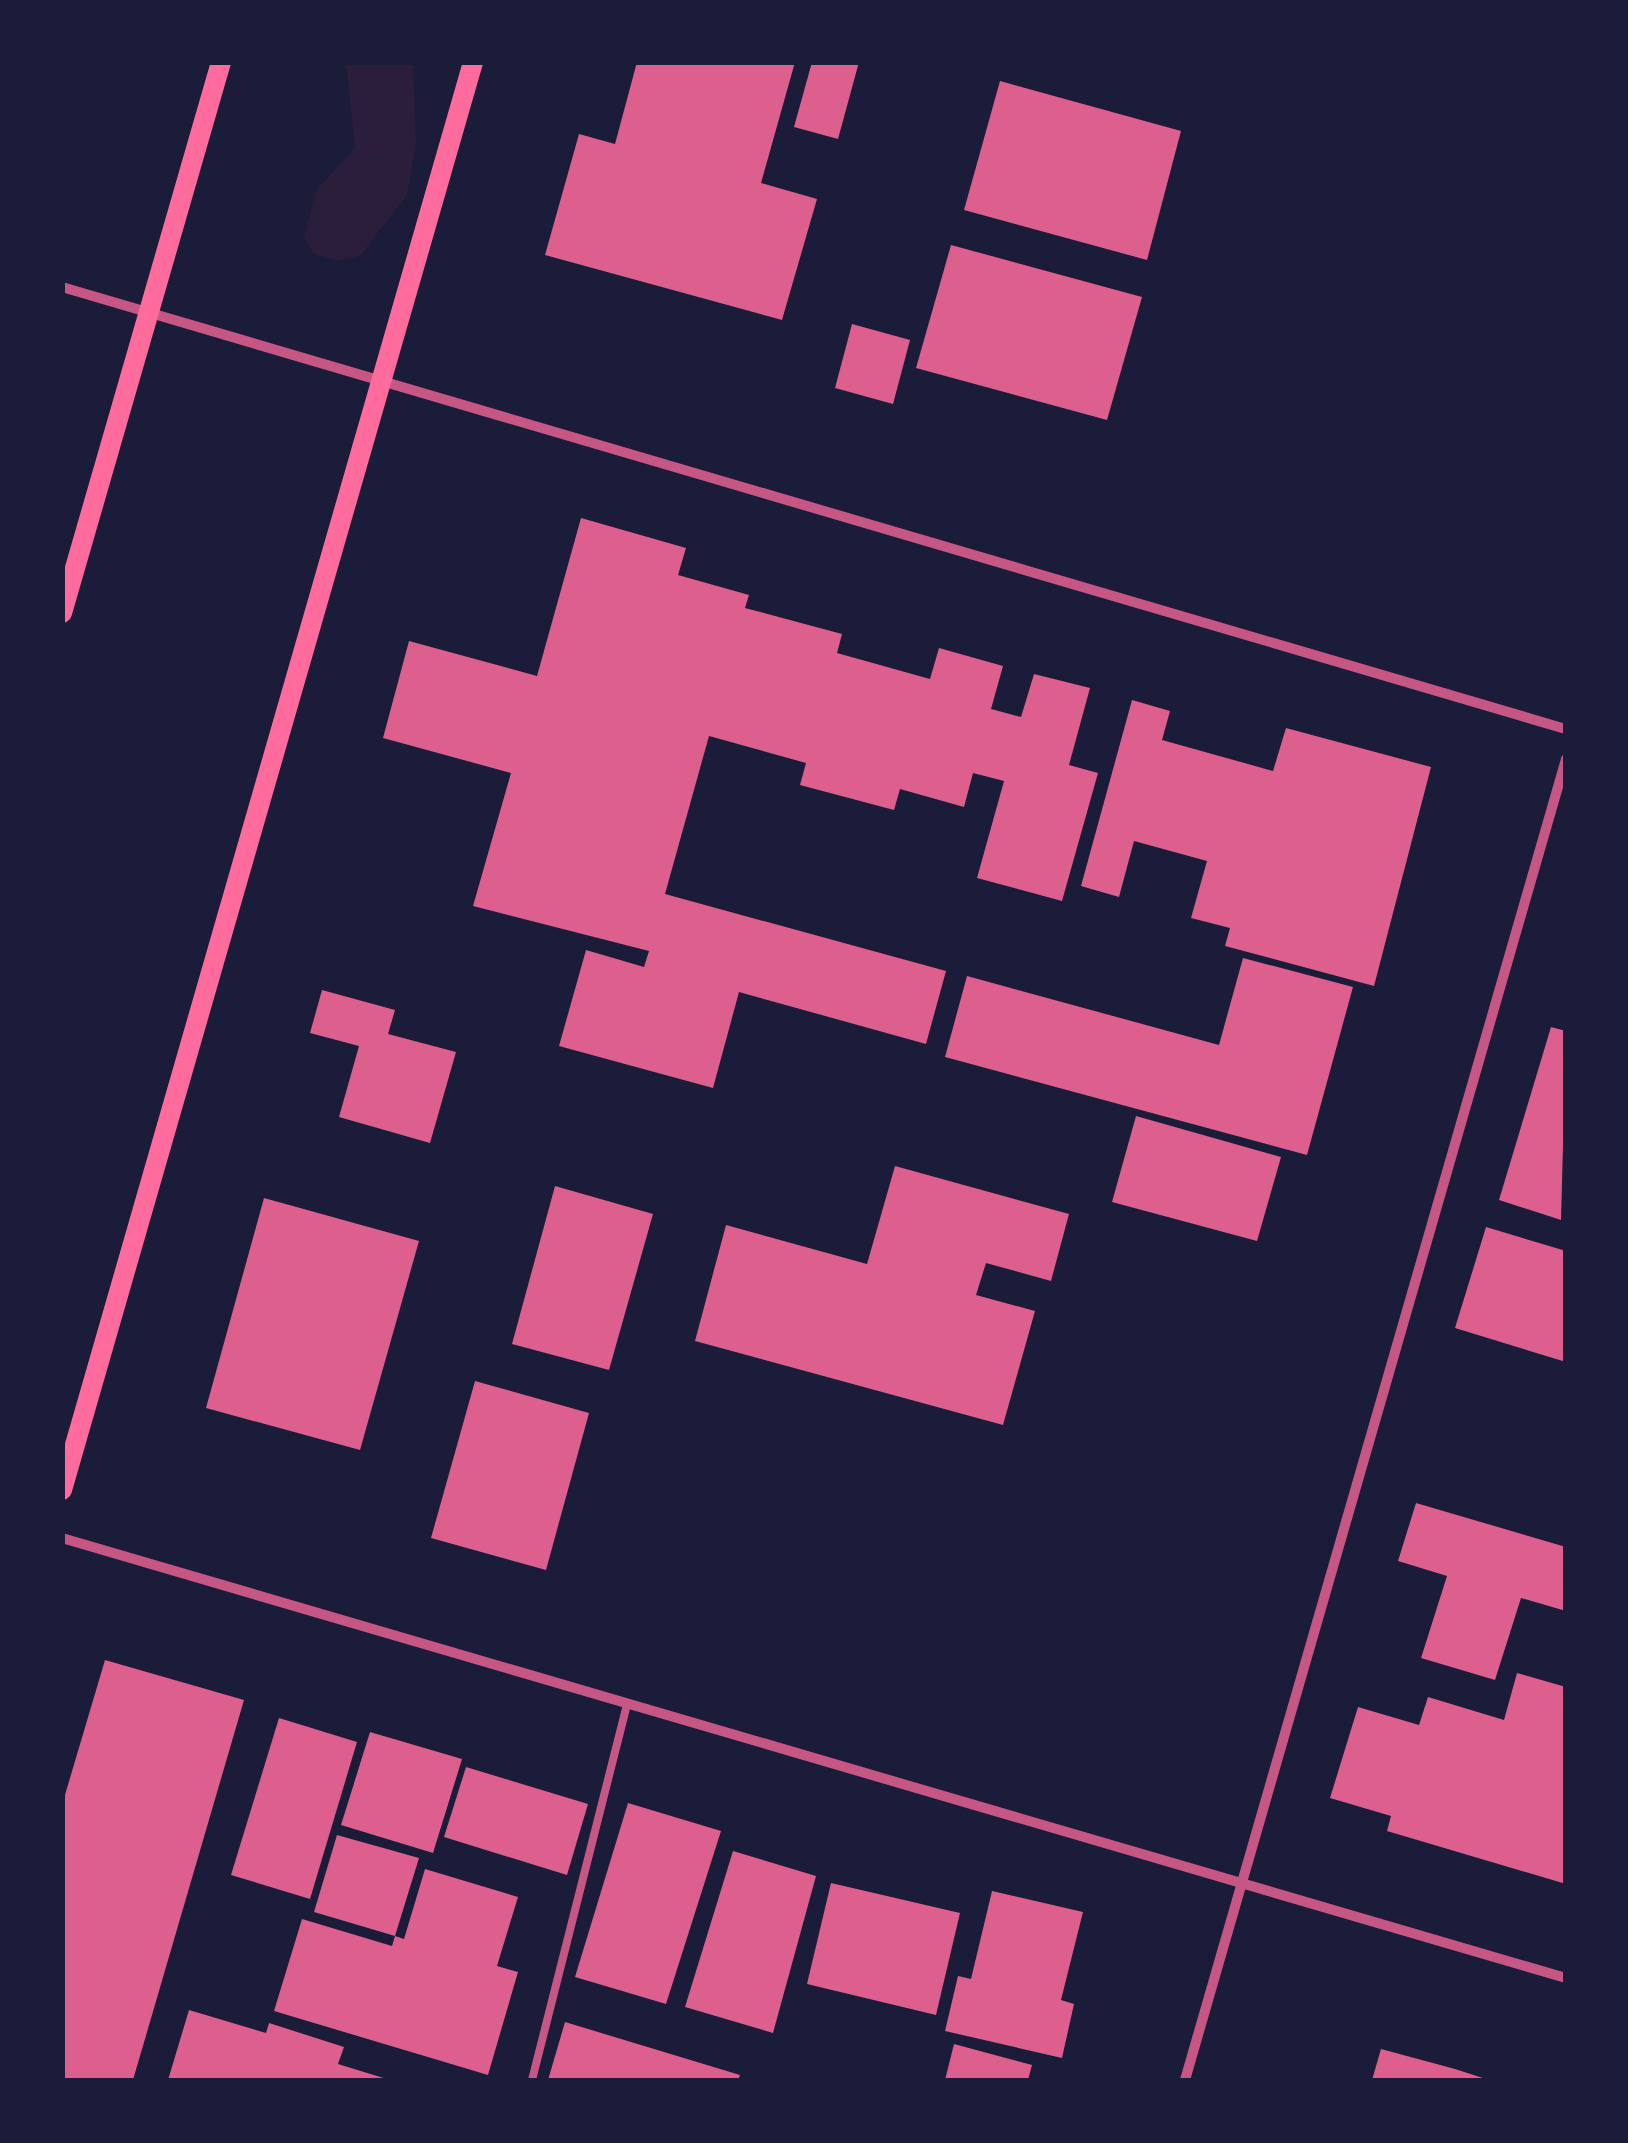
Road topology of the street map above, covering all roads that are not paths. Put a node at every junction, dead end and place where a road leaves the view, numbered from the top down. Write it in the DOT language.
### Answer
graph roads {
  1 [pos="222,62"];
  2 [pos="473,62"];
  3 [pos="62,287"];
  4 [pos="149,312"];
  5 [pos="380,385"];
  6 [pos="62,613"];
  7 [pos="1566,729"];
  8 [pos="1566,759"];
  9 [pos="62,1490"];
  10 [pos="62,1538"];
  11 [pos="628,1705"];
  12 [pos="1242,1887"];
  13 [pos="1566,1978"];
  14 [pos="532,2080"];
  15 [pos="1184,2080"];
  1 -- 4 [label="main road"];
  2 -- 5 [label="main road"];
  3 -- 4 [label="street"];
  4 -- 5 [label="street"];
  4 -- 6 [label="main road"];
  5 -- 7 [label="street"];
  5 -- 9 [label="main road"];
  8 -- 12 [label="street"];
  10 -- 11 [label="street"];
  11 -- 12 [label="street"];
  11 -- 14 [label="lane"];
  12 -- 13 [label="street"];
  12 -- 15 [label="street"];
}
